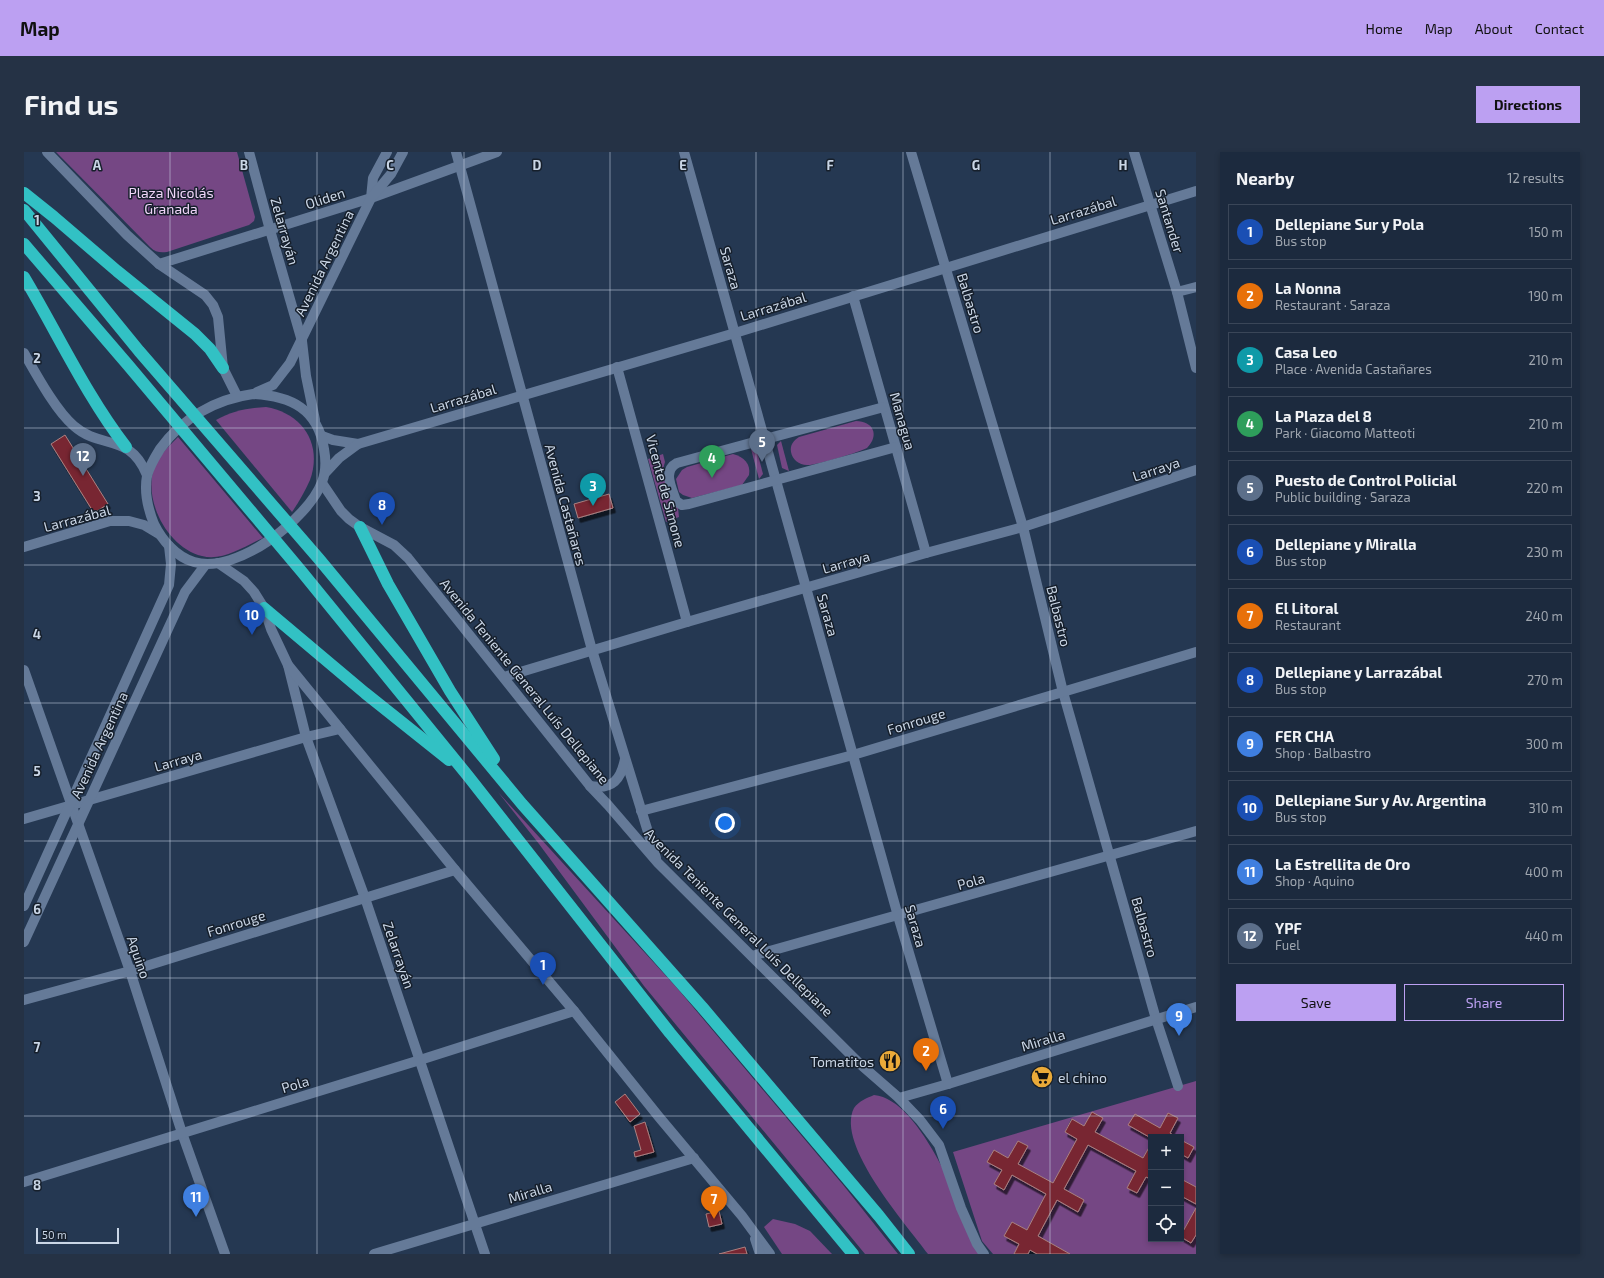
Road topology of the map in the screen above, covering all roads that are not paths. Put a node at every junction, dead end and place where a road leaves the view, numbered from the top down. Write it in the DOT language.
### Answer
graph roads {
  1 [pos="46,152"];
  2 [pos="249,152"];
  3 [pos="387,152"];
  4 [pos="404,152"];
  5 [pos="456,152"];
  6 [pos="497,152"];
  7 [pos="684,152"];
  8 [pos="911,152"];
  9 [pos="1134,152"];
  10 [pos="460,165"];
  11 [pos="1196,191"];
  12 [pos="24,193"];
  13 [pos="371,198"];
  14 [pos="1150,204"];
  15 [pos="24,210"];
  16 [pos="270,230"];
  17 [pos="24,244"];
  18 [pos="159,264"];
  19 [pos="946,268"];
  20 [pos="24,277"];
  21 [pos="1196,286"];
  22 [pos="1177,292"];
  23 [pos="853,296"];
  24 [pos="735,333"];
  25 [pos="302,341"];
  26 [pos="24,353"];
  27 [pos="617,367"];
  28 [pos="223,368"];
  29 [pos="1196,368"];
  30 [pos="253,394"];
  31 [pos="522,395"];
  32 [pos="237,396"];
  33 [pos="884,407"];
  34 [pos="315,421"];
  35 [pos="322,436"];
  36 [pos="764,440"];
  37 [pos="358,444"];
  38 [pos="896,446"];
  39 [pos="126,447"];
  40 [pos="1196,470"];
  41 [pos="325,473"];
  42 [pos="147,475"];
  43 [pos="776,480"];
  44 [pos="322,483"];
  45 [pos="360,527"];
  46 [pos="1023,528"];
  47 [pos="159,534"];
  48 [pos="169,546"];
  49 [pos="24,547"];
  50 [pos="926,553"];
  51 [pos="206,564"];
  52 [pos="218,564"];
  53 [pos="806,588"];
  54 [pos="264,608"];
  55 [pos="687,622"];
  56 [pos="592,650"];
  57 [pos="1196,652"];
  58 [pos="288,665"];
  59 [pos="24,670"];
  60 [pos="504,677"];
  61 [pos="1063,692"];
  62 [pos="340,730"];
  63 [pos="306,737"];
  64 [pos="854,754"];
  65 [pos="625,759"];
  66 [pos="468,776"];
  67 [pos="590,786"];
  68 [pos="90,800"];
  69 [pos="522,804"];
  70 [pos="70,805"];
  71 [pos="641,811"];
  72 [pos="24,819"];
  73 [pos="78,825"];
  74 [pos="1196,831"];
  75 [pos="1110,856"];
  76 [pos="658,863"];
  77 [pos="455,870"];
  78 [pos="365,898"];
  79 [pos="24,906"];
  80 [pos="898,916"];
  81 [pos="24,942"];
  82 [pos="752,956"];
  83 [pos="130,971"];
  84 [pos="24,1000"];
  85 [pos="1196,1007"];
  86 [pos="574,1011"];
  87 [pos="1156,1019"];
  88 [pos="420,1060"];
  89 [pos="948,1084"];
  90 [pos="1178,1086"];
  91 [pos="899,1098"];
  92 [pos="182,1133"];
  93 [pos="694,1158"];
  94 [pos="24,1182"];
  95 [pos="475,1224"];
  96 [pos="751,1228"];
  97 [pos="225,1254"];
  98 [pos="374,1254"];
  99 [pos="485,1254"];
  100 [pos="760,1254"];
  101 [pos="770,1254"];
  102 [pos="853,1254"];
  103 [pos="909,1254"];
  104 [pos="984,1254"];
  1 -- 18 [label="street"];
  2 -- 16 [label="street, Zelarrayán"];
  3 -- 13 [label="street, Avenida Argentina"];
  4 -- 13 [label="street, Avenida Argentina"];
  5 -- 10 [label="street, Avenida Castañares"];
  6 -- 10 [label="street, Oliden"];
  7 -- 24 [label="street, Saraza"];
  8 -- 19 [label="street, Balbastro"];
  9 -- 14 [label="street, Santander"];
  10 -- 13 [label="street, Oliden"];
  10 -- 31 [label="street, Avenida Castañares"];
  11 -- 14 [label="street, Larrazábal"];
  12 -- 28 [label="highway"];
  13 -- 16 [label="street, Oliden"];
  13 -- 25 [label="street, Avenida Argentina"];
  14 -- 19 [label="street, Larrazábal"];
  14 -- 22 [label="street, Santander"];
  15 -- 69 [label="highway"];
  16 -- 18 [label="street, Oliden"];
  16 -- 25 [label="street, Zelarrayán"];
  17 -- 66 [label="highway"];
  18 -- 28 [label="street"];
  19 -- 23 [label="street, Larrazábal"];
  19 -- 46 [label="street, Balbastro"];
  20 -- 39 [label="highway"];
  21 -- 22 [label="street"];
  22 -- 29 [label="street, Santander"];
  23 -- 24 [label="street, Larrazábal"];
  23 -- 33 [label="street, Managua"];
  24 -- 27 [label="street, Larrazábal"];
  24 -- 36 [label="street, Saraza"];
  25 -- 30 [label="street, Avenida Argentina"];
  25 -- 34 [label="street"];
  26 -- 39 [label="street"];
  27 -- 31 [label="street, Larrazábal"];
  27 -- 55 [label="street, Vicente de Simone"];
  28 -- 32 [label="street"];
  30 -- 32 [label="street"];
  30 -- 34 [label="street"];
  31 -- 37 [label="street, Larrazábal"];
  31 -- 56 [label="street, Avenida Castañares"];
  32 -- 42 [label="street"];
  33 -- 36 [label="street"];
  33 -- 38 [label="street, Managua"];
  34 -- 35 [label="street"];
  35 -- 37 [label="street, Larrazábal"];
  35 -- 41 [label="street"];
  36 -- 43 [label="street, Saraza"];
  36 -- 43 [label="street, Vicente de Simone"];
  37 -- 41 [label="street, Larrazábal"];
  38 -- 43 [label="street"];
  38 -- 50 [label="street, Managua"];
  39 -- 42 [label="street"];
  40 -- 46 [label="street, Larraya"];
  41 -- 44 [label="street"];
  42 -- 47 [label="street"];
  43 -- 53 [label="street, Saraza"];
  44 -- 45 [label="street, Avenida Teniente General Luís Dellepiane"];
  44 -- 52 [label="street"];
  45 -- 60 [label="street, Avenida Teniente General Luís Dellepiane"];
  45 -- 69 [label="highway"];
  46 -- 50 [label="street, Larraya"];
  46 -- 61 [label="street, Balbastro"];
  47 -- 48 [label="street"];
  47 -- 49 [label="street, Larrazábal"];
  48 -- 51 [label="street"];
  48 -- 70 [label="street, Avenida Argentina"];
  50 -- 53 [label="street, Larraya"];
  51 -- 52 [label="street"];
  51 -- 68 [label="street, Avenida Argentina"];
  52 -- 54 [label="street"];
  53 -- 55 [label="street, Larraya"];
  53 -- 64 [label="street, Saraza"];
  54 -- 58 [label="street"];
  54 -- 66 [label="highway"];
  55 -- 56 [label="street, Larraya"];
  56 -- 60 [label="street, Larraya"];
  56 -- 65 [label="street, Avenida Castañares"];
  57 -- 61 [label="street, Fonrouge"];
  58 -- 62 [label="street"];
  58 -- 63 [label="street, Zelarrayán"];
  59 -- 70 [label="street, Aquino"];
  60 -- 67 [label="street, Avenida Teniente General Luís Dellepiane"];
  61 -- 64 [label="street, Fonrouge"];
  61 -- 75 [label="street, Balbastro"];
  62 -- 63 [label="street, Larraya"];
  62 -- 77 [label="street"];
  63 -- 68 [label="street, Larraya"];
  63 -- 78 [label="street, Zelarrayán"];
  64 -- 71 [label="street, Fonrouge"];
  64 -- 80 [label="street, Saraza"];
  65 -- 67 [label="street"];
  65 -- 71 [label="street, Avenida Castañares"];
  66 -- 102 [label="highway"];
  67 -- 76 [label="street, Avenida Teniente General Luís Dellepiane"];
  68 -- 70 [label="street, Larraya"];
  68 -- 73 [label="street, Avenida Argentina"];
  69 -- 103 [label="highway"];
  70 -- 72 [label="street, Larraya"];
  70 -- 73 [label="street, Aquino"];
  70 -- 79 [label="street, Avenida Argentina"];
  71 -- 76 [label="street, Avenida Castañares"];
  73 -- 81 [label="street, Avenida Argentina"];
  73 -- 83 [label="street, Aquino"];
  74 -- 75 [label="street, Pola"];
  75 -- 80 [label="street, Pola"];
  75 -- 87 [label="street, Balbastro"];
  76 -- 82 [label="street, Avenida Teniente General Luís Dellepiane"];
  77 -- 78 [label="street, Fonrouge"];
  77 -- 86 [label="street"];
  78 -- 83 [label="street, Fonrouge"];
  78 -- 88 [label="street, Zelarrayán"];
  80 -- 82 [label="street, Pola"];
  80 -- 89 [label="street, Saraza"];
  82 -- 91 [label="street, Avenida Teniente General Luís Dellepiane"];
  83 -- 84 [label="street, Fonrouge"];
  83 -- 92 [label="street, Aquino"];
  85 -- 87 [label="street, Miralla"];
  86 -- 88 [label="street, Pola"];
  86 -- 93 [label="street"];
  87 -- 89 [label="street, Miralla"];
  87 -- 90 [label="street, Balbastro"];
  88 -- 92 [label="street, Pola"];
  88 -- 95 [label="street, Zelarrayán"];
  89 -- 91 [label="street, Miralla"];
  91 -- 104 [label="street, Avenida Teniente General Luís Dellepiane"];
  92 -- 94 [label="street, Pola"];
  92 -- 97 [label="street, Aquino"];
  93 -- 95 [label="street, Miralla"];
  93 -- 96 [label="street"];
  95 -- 98 [label="street, Miralla"];
  95 -- 99 [label="street, Zelarrayán"];
  96 -- 100 [label="street"];
  96 -- 101 [label="street"];
}
